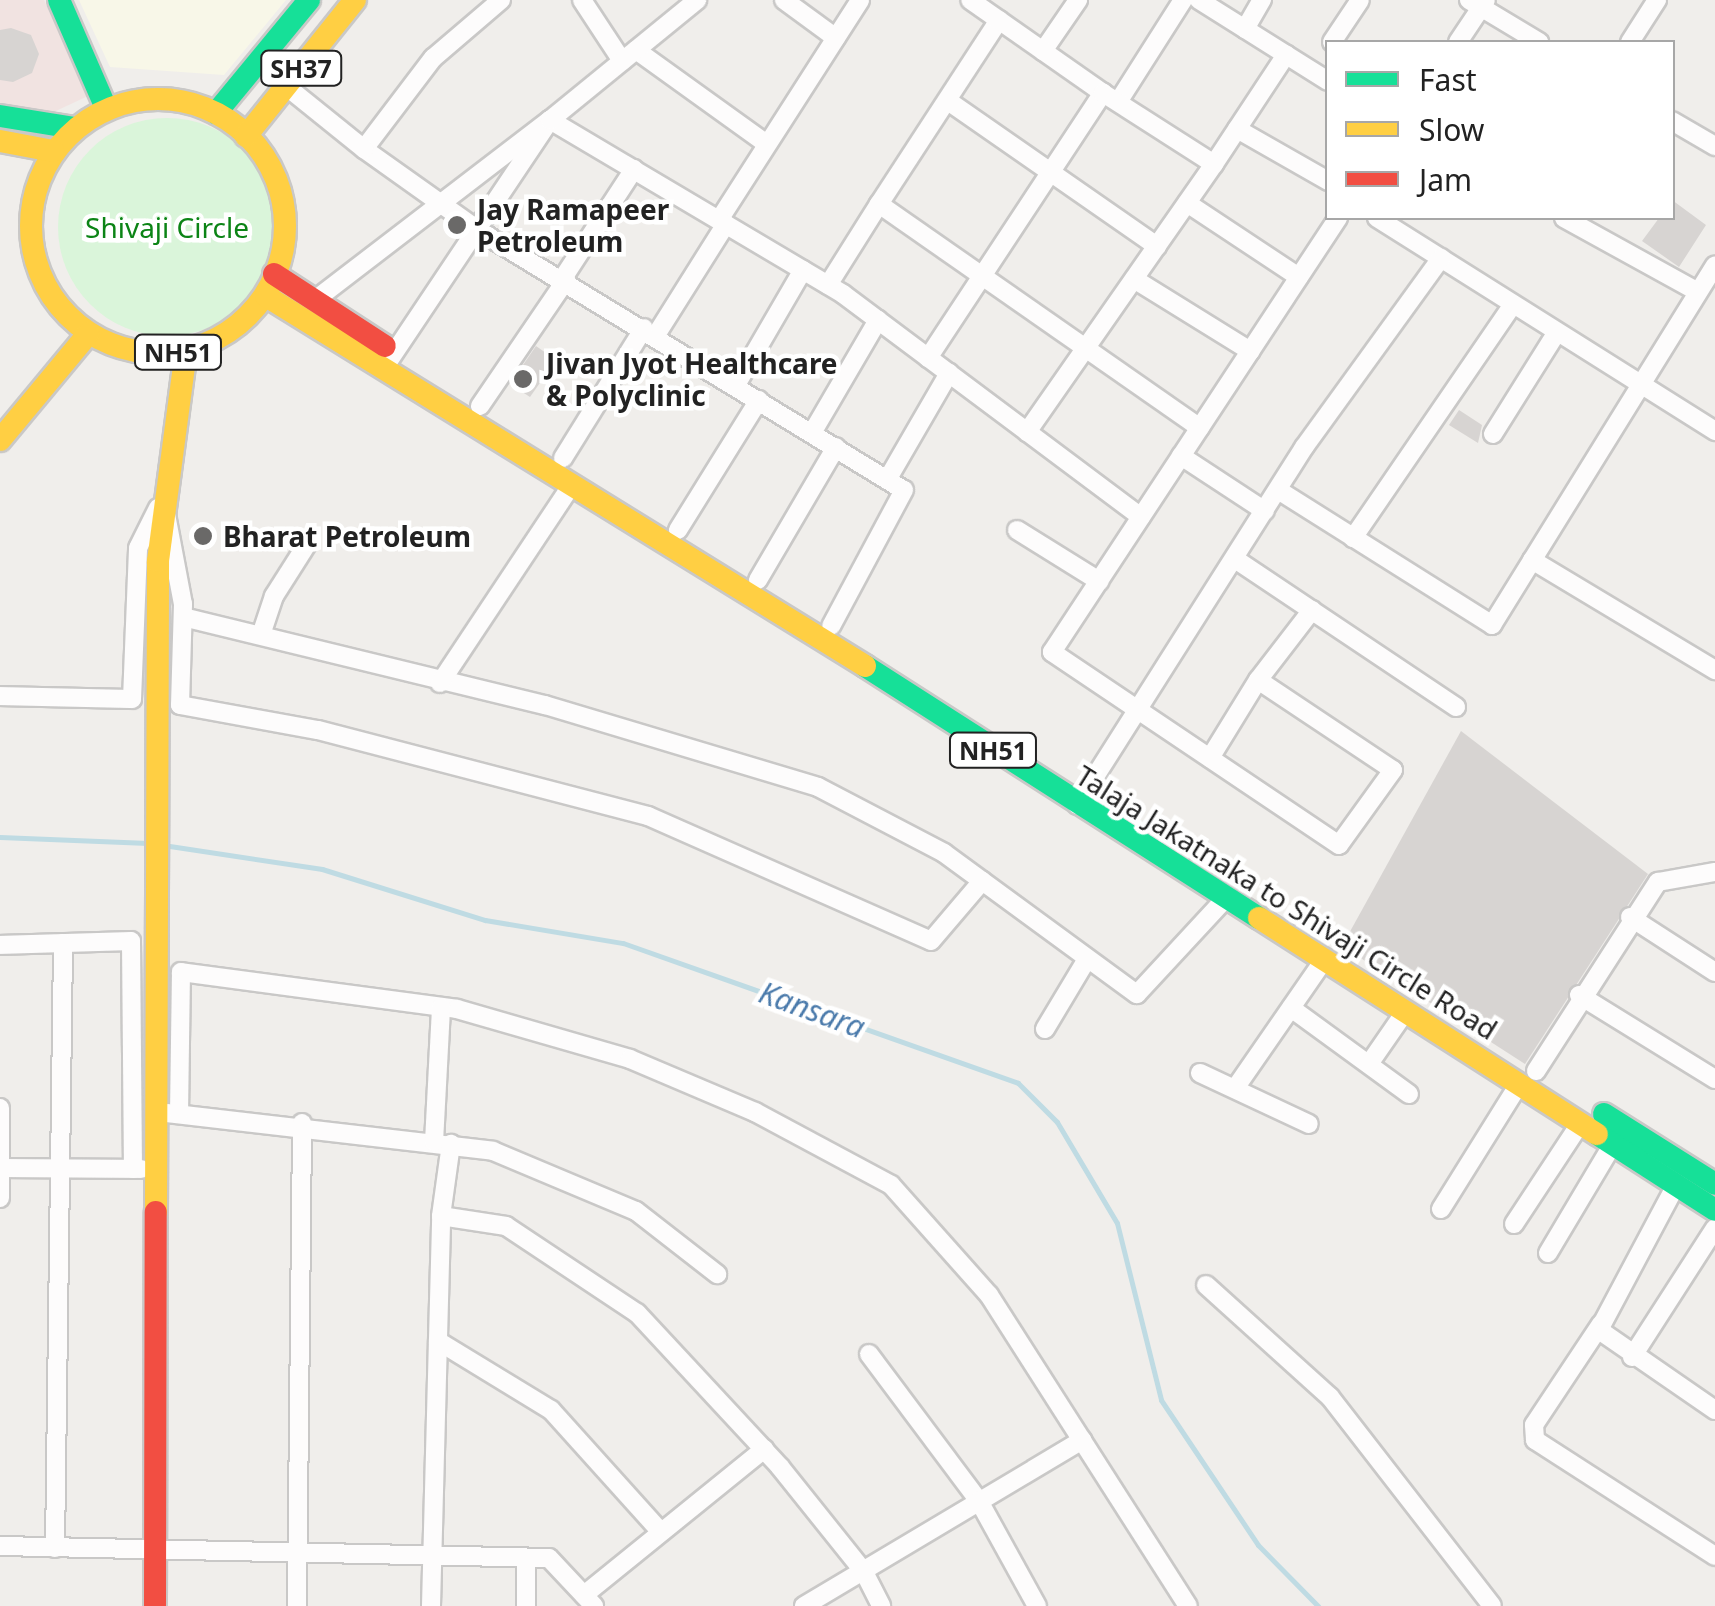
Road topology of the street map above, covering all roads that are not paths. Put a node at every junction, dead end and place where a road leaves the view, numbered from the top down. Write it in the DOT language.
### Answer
graph roads {
  1 [pos="59,0"];
  2 [pos="309,0"];
  3 [pos="355,0"];
  4 [pos="501,0"];
  5 [pos="582,0"];
  6 [pos="697,0"];
  7 [pos="784,0"];
  8 [pos="860,0"];
  9 [pos="970,0"];
  10 [pos="1078,0"];
  11 [pos="1183,0"];
  12 [pos="1200,0"];
  13 [pos="1262,0"];
  14 [pos="1360,0"];
  15 [pos="1657,0"];
  16 [pos="1479,3"];
  17 [pos="999,20"];
  18 [pos="1245,29"];
  19 [pos="836,38"];
  20 [pos="1333,40"];
  21 [pos="1459,40"];
  22 [pos="1536,40"];
  23 [pos="1631,40"];
  24 [pos="1042,50"];
  25 [pos="1286,54"];
  26 [pos="629,56"];
  27 [pos="1320,76"];
  28 [pos="287,86"];
  29 [pos="1111,98"];
  30 [pos="951,104"];
  31 [pos="106,108"];
  32 [pos="216,113"];
  33 [pos="0,116"];
  34 [pos="550,120"];
  35 [pos="1675,123"];
  36 [pos="74,128"];
  37 [pos="1237,129"];
  38 [pos="246,136"];
  39 [pos="0,141"];
  40 [pos="767,144"];
  41 [pos="1715,146"];
  42 [pos="364,149"];
  43 [pos="53,151"];
  44 [pos="1214,164"];
  45 [pos="634,170"];
  46 [pos="1050,172"];
  47 [pos="1325,178"];
  48 [pos="440,203"];
  49 [pos="1187,203"];
  50 [pos="879,204"];
  51 [pos="1337,220"];
  52 [pos="1379,220"];
  53 [pos="1568,220"];
  54 [pos="722,222"];
  55 [pos="481,232"];
  56 [pos="1158,246"];
  57 [pos="1441,258"];
  58 [pos="1715,264"];
  59 [pos="803,270"];
  60 [pos="1299,276"];
  61 [pos="980,278"];
  62 [pos="564,279"];
  63 [pos="1134,279"];
  64 [pos="270,285"];
  65 [pos="828,285"];
  66 [pos="1698,292"];
  67 [pos="315,300"];
  68 [pos="1513,304"];
  69 [pos="878,320"];
  70 [pos="650,331"];
  71 [pos="1557,332"];
  72 [pos="88,334"];
  73 [pos="1250,351"];
  74 [pos="186,352"];
  75 [pos="1083,352"];
  76 [pos="928,358"];
  77 [pos="389,360"];
  78 [pos="949,373"];
  79 [pos="1641,384"];
  80 [pos="736,385"];
  81 [pos="759,400"];
  82 [pos="480,406"];
  83 [pos="1200,428"];
  84 [pos="1027,432"];
  85 [pos="1715,432"];
  86 [pos="812,433"];
  87 [pos="1493,434"];
  88 [pos="0,440"];
  89 [pos="836,448"];
  90 [pos="1182,456"];
  91 [pos="562,458"];
  92 [pos="888,480"];
  93 [pos="572,484"];
  94 [pos="1278,490"];
  95 [pos="161,499"];
  96 [pos="1265,511"];
  97 [pos="1140,518"];
  98 [pos="678,530"];
  99 [pos="1018,530"];
  100 [pos="1353,538"];
  101 [pos="308,544"];
  102 [pos="1236,558"];
  103 [pos="1532,560"];
  104 [pos="758,580"];
  105 [pos="1099,581"];
  106 [pos="1312,610"];
  107 [pos="183,617"];
  108 [pos="831,626"];
  109 [pos="261,634"];
  110 [pos="1715,670"];
  111 [pos="1258,680"];
  112 [pos="440,683"];
  113 [pos="0,696"];
  114 [pos="1456,706"];
  115 [pos="1141,711"];
  116 [pos="1210,758"];
  117 [pos="1081,799"];
  118 [pos="1715,872"];
  119 [pos="982,881"];
  120 [pos="1226,898"];
  121 [pos="1630,916"];
  122 [pos="63,944"];
  123 [pos="0,945"];
  124 [pos="1087,959"];
  125 [pos="1324,960"];
  126 [pos="1715,972"];
  127 [pos="1579,996"];
  128 [pos="441,1007"];
  129 [pos="1290,1008"];
  130 [pos="1405,1012"];
  131 [pos="1045,1029"];
  132 [pos="1368,1064"];
  133 [pos="1200,1073"];
  134 [pos="1528,1078"];
  135 [pos="1715,1079"];
  136 [pos="1236,1087"];
  137 [pos="1410,1094"];
  138 [pos="0,1108"];
  139 [pos="168,1113"];
  140 [pos="302,1123"];
  141 [pos="1309,1124"];
  142 [pos="1580,1124"];
  143 [pos="443,1143"];
  144 [pos="1612,1144"];
  145 [pos="1,1168"];
  146 [pos="63,1168"];
  147 [pos="145,1169"];
  148 [pos="1715,1184"];
  149 [pos="1676,1185"];
  150 [pos="0,1198"];
  151 [pos="1442,1209"];
  152 [pos="1715,1210"];
  153 [pos="440,1216"];
  154 [pos="1514,1224"];
  155 [pos="1715,1228"];
  156 [pos="1548,1254"];
  157 [pos="716,1274"];
  158 [pos="1206,1285"];
  159 [pos="1600,1324"];
  160 [pos="438,1342"];
  161 [pos="870,1354"];
  162 [pos="1632,1357"];
  163 [pos="1715,1410"];
  164 [pos="1082,1440"];
  165 [pos="764,1449"];
  166 [pos="979,1501"];
  167 [pos="661,1532"];
  168 [pos="0,1546"];
  169 [pos="55,1548"];
  170 [pos="156,1551"];
  171 [pos="298,1554"];
  172 [pos="433,1556"];
  173 [pos="1715,1556"];
  174 [pos="526,1558"];
  175 [pos="864,1572"];
  176 [pos="589,1600"];
  177 [pos="154,1606"];
  178 [pos="296,1606"];
  179 [pos="432,1606"];
  180 [pos="526,1606"];
  181 [pos="804,1606"];
  182 [pos="881,1606"];
  183 [pos="1037,1606"];
  184 [pos="1188,1606"];
  185 [pos="1492,1606"];
  1 -- 31 [label="main road"];
  2 -- 32 [label="main road, SH37"];
  3 -- 28 [label="main road, SH37"];
  4 -- 42 [label="street"];
  5 -- 26 [label="street"];
  6 -- 26 [label="street"];
  7 -- 19 [label="street"];
  8 -- 19 [label="street"];
  9 -- 17 [label="street"];
  10 -- 24 [label="street"];
  11 -- 29 [label="street"];
  12 -- 18 [label="street"];
  13 -- 18 [label="street"];
  14 -- 20 [label="street"];
  15 -- 23 [label="street"];
  16 -- 21 [label="street"];
  16 -- 22 [label="street"];
  17 -- 24 [label="street"];
  17 -- 30 [label="street"];
  18 -- 25 [label="street"];
  19 -- 40 [label="street"];
  24 -- 29 [label="street"];
  25 -- 27 [label="street"];
  25 -- 37 [label="street"];
  26 -- 34 [label="street"];
  26 -- 40 [label="street"];
  28 -- 38 [label="main road, SH37"];
  28 -- 42 [label="street"];
  29 -- 44 [label="street"];
  29 -- 46 [label="street"];
  30 -- 46 [label="street"];
  30 -- 50 [label="street"];
  31 -- 32 [label="main road, NH51"];
  31 -- 36 [label="main road, NH51"];
  32 -- 38 [label="main road, NH51"];
  33 -- 36 [label="main road"];
  34 -- 45 [label="street"];
  34 -- 48 [label="street"];
  34 -- 55 [label="street"];
  35 -- 41 [label="street"];
  36 -- 43 [label="main road, NH51"];
  37 -- 44 [label="street"];
  37 -- 47 [label="street"];
  38 -- 64 [label="main road, NH51"];
  39 -- 43 [label="main road"];
  40 -- 54 [label="street"];
  42 -- 48 [label="street"];
  43 -- 72 [label="main road, NH51"];
  44 -- 49 [label="street"];
  45 -- 54 [label="street"];
  45 -- 62 [label="street"];
  46 -- 56 [label="street"];
  46 -- 61 [label="street"];
  48 -- 55 [label="street"];
  48 -- 67 [label="street"];
  49 -- 56 [label="street"];
  49 -- 60 [label="street"];
  50 -- 61 [label="street"];
  50 -- 65 [label="street"];
  51 -- 60 [label="street"];
  52 -- 57 [label="street"];
  53 -- 66 [label="street"];
  54 -- 59 [label="street"];
  54 -- 70 [label="street"];
  55 -- 62 [label="street"];
  55 -- 77 [label="street"];
  56 -- 63 [label="street"];
  57 -- 68 [label="street"];
  57 -- 94 [label="street"];
  58 -- 66 [label="street"];
  59 -- 65 [label="street"];
  59 -- 80 [label="street"];
  60 -- 73 [label="street"];
  61 -- 75 [label="street"];
  61 -- 76 [label="street"];
  62 -- 70 [label="street"];
  62 -- 82 [label="street"];
  63 -- 73 [label="street"];
  63 -- 75 [label="street"];
  64 -- 67 [label="main road, Talaja Jakatnaka to Shivaji Circle Road / NH51"];
  64 -- 74 [label="main road, NH51"];
  64 -- 77 [label="main road, Talaja Jakatnaka to Shivaji Circle Road / NH51"];
  65 -- 69 [label="street"];
  66 -- 79 [label="street"];
  67 -- 77 [label="main road, Talaja Jakatnaka to Shivaji Circle Road / NH51"];
  68 -- 71 [label="street"];
  68 -- 100 [label="street"];
  69 -- 76 [label="street"];
  69 -- 86 [label="street"];
  70 -- 80 [label="street"];
  70 -- 91 [label="street"];
  71 -- 79 [label="street"];
  71 -- 87 [label="street"];
  72 -- 74 [label="main road, NH51"];
  72 -- 88 [label="main road"];
  73 -- 83 [label="street"];
  74 -- 95 [label="main road"];
  75 -- 83 [label="street"];
  75 -- 84 [label="street"];
  76 -- 78 [label="street"];
  77 -- 82 [label="main road, Talaja Jakatnaka to Shivaji Circle Road / NH51"];
  77 -- 93 [label="main road, Talaja Jakatnaka to Shivaji Circle Road / NH51"];
  78 -- 84 [label="street"];
  78 -- 92 [label="street"];
  79 -- 85 [label="street"];
  79 -- 103 [label="street"];
  80 -- 81 [label="street"];
  81 -- 86 [label="street"];
  81 -- 98 [label="street"];
  82 -- 91 [label="main road, Talaja Jakatnaka to Shivaji Circle Road / NH51"];
  83 -- 90 [label="street"];
  84 -- 97 [label="street"];
  86 -- 89 [label="street"];
  89 -- 92 [label="street"];
  89 -- 104 [label="street"];
  90 -- 96 [label="street"];
  90 -- 97 [label="street"];
  91 -- 98 [label="main road, Talaja Jakatnaka to Shivaji Circle Road / NH51"];
  92 -- 108 [label="street"];
  93 -- 112 [label="street"];
  93 -- 117 [label="main road, Talaja Jakatnaka to Shivaji Circle Road / NH51"];
  94 -- 96 [label="street"];
  94 -- 100 [label="street"];
  95 -- 107 [label="street"];
  95 -- 113 [label="street"];
  95 -- 139 [label="main road"];
  96 -- 102 [label="street"];
  97 -- 105 [label="street"];
  98 -- 104 [label="main road, Talaja Jakatnaka to Shivaji Circle Road / NH51"];
  99 -- 105 [label="street"];
  100 -- 103 [label="street"];
  101 -- 109 [label="street"];
  102 -- 106 [label="street"];
  102 -- 115 [label="street"];
  103 -- 110 [label="street"];
  104 -- 108 [label="main road, Talaja Jakatnaka to Shivaji Circle Road / NH51"];
  105 -- 115 [label="street"];
  106 -- 111 [label="street"];
  106 -- 114 [label="street"];
  107 -- 109 [label="street"];
  107 -- 119 [label="street"];
  108 -- 117 [label="main road, Talaja Jakatnaka to Shivaji Circle Road / NH51"];
  109 -- 112 [label="street"];
  111 -- 116 [label="street"];
  111 -- 116 [label="street"];
  112 -- 119 [label="street"];
  115 -- 116 [label="street"];
  115 -- 117 [label="street"];
  117 -- 120 [label="main road, Talaja Jakatnaka to Shivaji Circle Road / NH51"];
  117 -- 134 [label="main road, Talaja Jakatnaka to Shivaji Circle Road / NH51"];
  118 -- 121 [label="street"];
  119 -- 124 [label="street"];
  120 -- 124 [label="street"];
  120 -- 125 [label="main road, Talaja Jakatnaka to Shivaji Circle Road / NH51"];
  121 -- 126 [label="street"];
  121 -- 127 [label="street"];
  122 -- 123 [label="street"];
  122 -- 146 [label="street"];
  122 -- 147 [label="street"];
  124 -- 131 [label="street"];
  125 -- 129 [label="street"];
  125 -- 130 [label="main road, Talaja Jakatnaka to Shivaji Circle Road / NH51"];
  127 -- 134 [label="street"];
  127 -- 135 [label="street"];
  128 -- 139 [label="street"];
  128 -- 143 [label="street"];
  128 -- 164 [label="street"];
  129 -- 132 [label="street"];
  129 -- 136 [label="street"];
  130 -- 132 [label="street"];
  130 -- 134 [label="main road, Talaja Jakatnaka to Shivaji Circle Road / NH51"];
  132 -- 137 [label="street"];
  133 -- 136 [label="street"];
  134 -- 142 [label="main road, Talaja Jakatnaka to Shivaji Circle Road / NH51"];
  134 -- 148 [label="main road, Talaja Jakatnaka to Shivaji Circle Road / NH51"];
  134 -- 151 [label="street"];
  136 -- 141 [label="street"];
  138 -- 145 [label="street"];
  139 -- 140 [label="street"];
  139 -- 147 [label="main road"];
  140 -- 143 [label="street"];
  140 -- 171 [label="street"];
  142 -- 144 [label="main road, Talaja Jakatnaka to Shivaji Circle Road / NH51"];
  142 -- 154 [label="street"];
  143 -- 153 [label="street"];
  143 -- 157 [label="street"];
  144 -- 149 [label="main road, Talaja Jakatnaka to Shivaji Circle Road / NH51"];
  144 -- 156 [label="street"];
  145 -- 146 [label="street"];
  145 -- 150 [label="street"];
  146 -- 147 [label="street"];
  146 -- 169 [label="street"];
  147 -- 170 [label="main road"];
  149 -- 152 [label="main road, Talaja Jakatnaka to Shivaji Circle Road / NH51"];
  149 -- 159 [label="street"];
  153 -- 160 [label="street"];
  153 -- 165 [label="street"];
  155 -- 162 [label="street"];
  158 -- 185 [label="street"];
  159 -- 162 [label="street"];
  159 -- 173 [label="street"];
  160 -- 167 [label="street"];
  160 -- 172 [label="street"];
  161 -- 166 [label="street"];
  162 -- 163 [label="street"];
  164 -- 166 [label="street"];
  164 -- 184 [label="street"];
  165 -- 167 [label="street"];
  165 -- 175 [label="street"];
  166 -- 175 [label="street"];
  166 -- 183 [label="street"];
  167 -- 176 [label="street"];
  168 -- 169 [label="street"];
  169 -- 170 [label="street"];
  170 -- 171 [label="street"];
  170 -- 177 [label="main road"];
  171 -- 172 [label="street"];
  171 -- 178 [label="street"];
  172 -- 174 [label="street"];
  172 -- 179 [label="street"];
  174 -- 176 [label="street"];
  174 -- 180 [label="street"];
  175 -- 181 [label="street"];
  175 -- 182 [label="street"];
}
